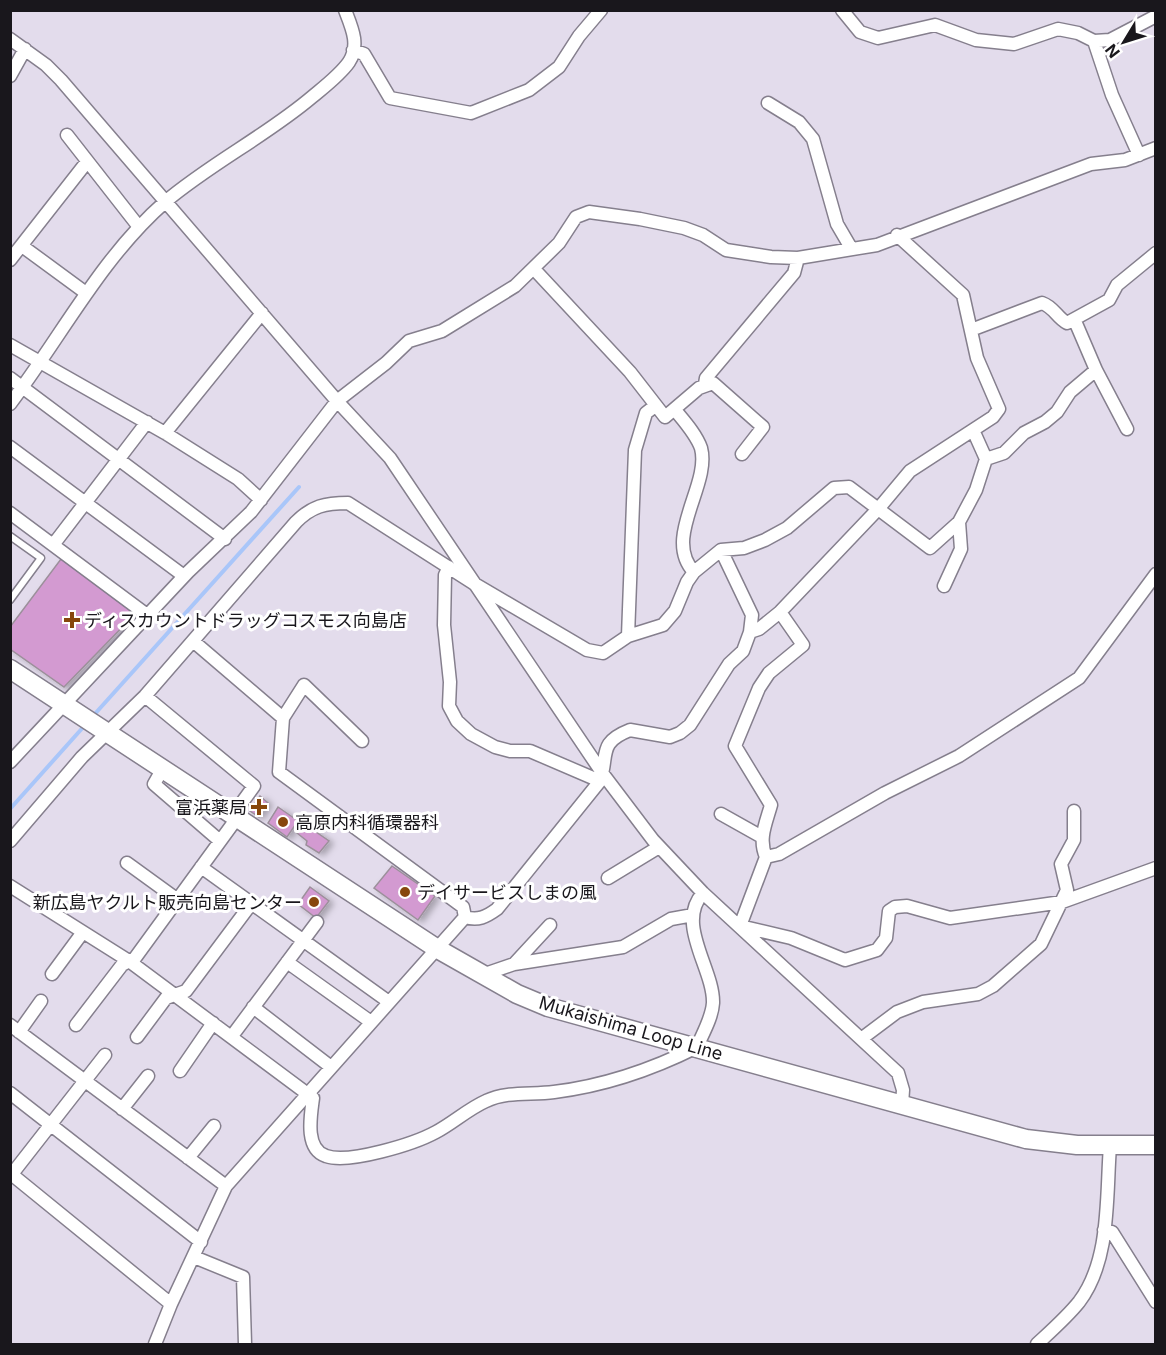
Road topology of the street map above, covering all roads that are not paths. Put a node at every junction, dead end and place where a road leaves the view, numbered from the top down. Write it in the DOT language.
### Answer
graph roads {
  1 [pos="345,10"];
  2 [pos="602,10"];
  3 [pos="842,10"];
  4 [pos="1155,16"];
  5 [pos="10,39"];
  6 [pos="1094,41"];
  7 [pos="25,49"];
  8 [pos="353,50"];
  9 [pos="10,76"];
  10 [pos="768,103"];
  11 [pos="67,135"];
  12 [pos="1155,148"];
  13 [pos="1139,154"];
  14 [pos="86,163"];
  15 [pos="165,202"];
  16 [pos="139,227"];
  17 [pos="897,235"];
  18 [pos="22,246"];
  19 [pos="850,248"];
  20 [pos="1155,253"];
  21 [pos="798,258"];
  22 [pos="10,260"];
  23 [pos="534,269"];
  24 [pos="86,294"];
  25 [pos="262,313"];
  26 [pos="1075,321"];
  27 [pos="971,330"];
  28 [pos="10,345"];
  29 [pos="42,363"];
  30 [pos="1096,370"];
  31 [pos="10,378"];
  32 [pos="705,384"];
  33 [pos="23,387"];
  34 [pos="337,401"];
  35 [pos="10,404"];
  36 [pos="655,406"];
  37 [pos="675,410"];
  38 [pos="147,422"];
  39 [pos="1127,429"];
  40 [pos="973,430"];
  41 [pos="165,433"];
  42 [pos="10,447"];
  43 [pos="742,454"];
  44 [pos="118,459"];
  45 [pos="986,459"];
  46 [pos="261,500"];
  47 [pos="85,502"];
  48 [pos="879,508"];
  49 [pos="10,513"];
  50 [pos="959,522"];
  51 [pos="10,536"];
  52 [pos="225,539"];
  53 [pos="53,545"];
  54 [pos="721,550"];
  55 [pos="449,567"];
  56 [pos="694,572"];
  57 [pos="1155,574"];
  58 [pos="184,576"];
  59 [pos="473,583"];
  60 [pos="944,586"];
  61 [pos="10,600"];
  62 [pos="780,612"];
  63 [pos="147,615"];
  64 [pos="750,632"];
  65 [pos="628,636"];
  66 [pos="193,641"];
  67 [pos="10,669"];
  68 [pos="145,696"];
  69 [pos="67,706"];
  70 [pos="283,718"];
  71 [pos="104,732"];
  72 [pos="362,741"];
  73 [pos="10,762"];
  74 [pos="162,770"];
  75 [pos="602,778"];
  76 [pos="1074,811"];
  77 [pos="721,814"];
  78 [pos="235,817"];
  79 [pos="762,837"];
  80 [pos="10,841"];
  81 [pos="220,841"];
  82 [pos="660,847"];
  83 [pos="766,857"];
  84 [pos="127,863"];
  85 [pos="201,867"];
  86 [pos="1155,868"];
  87 [pos="608,878"];
  88 [pos="10,886"];
  89 [pos="703,893"];
  90 [pos="178,900"];
  91 [pos="1062,902"];
  92 [pos="251,904"];
  93 [pos="693,915"];
  94 [pos="465,917"];
  95 [pos="316,922"];
  96 [pos="550,925"];
  97 [pos="740,926"];
  98 [pos="83,932"];
  99 [pos="302,941"];
  100 [pos="436,948"];
  101 [pos="129,962"];
  102 [pos="287,962"];
  103 [pos="514,964"];
  104 [pos="52,974"];
  105 [pos="482,975"];
  106 [pos="174,995"];
  107 [pos="41,1001"];
  108 [pos="389,1002"];
  109 [pos="253,1008"];
  110 [pos="371,1022"];
  111 [pos="213,1023"];
  112 [pos="76,1025"];
  113 [pos="15,1028"];
  114 [pos="232,1036"];
  115 [pos="137,1037"];
  116 [pos="861,1040"];
  117 [pos="697,1047"];
  118 [pos="105,1055"];
  119 [pos="331,1067"];
  120 [pos="180,1071"];
  121 [pos="148,1076"];
  122 [pos="85,1081"];
  123 [pos="10,1093"];
  124 [pos="308,1094"];
  125 [pos="902,1104"];
  126 [pos="122,1109"];
  127 [pos="51,1125"];
  128 [pos="214,1126"];
  129 [pos="1155,1145"];
  130 [pos="1110,1146"];
  131 [pos="188,1158"];
  132 [pos="11,1174"];
  133 [pos="226,1186"];
  134 [pos="1104,1230"];
  135 [pos="201,1242"];
  136 [pos="194,1257"];
  137 [pos="1155,1302"];
  138 [pos="171,1304"];
  139 [pos="155,1344"];
  140 [pos="245,1344"];
  141 [pos="1037,1344"];
  1 -- 8 [label="street"];
  2 -- 8 [label="street"];
  3 -- 6 [label="street"];
  4 -- 6 [label="street"];
  5 -- 7 [label="street"];
  6 -- 13 [label="street"];
  7 -- 9 [label="street"];
  7 -- 15 [label="street"];
  8 -- 15 [label="street"];
  10 -- 19 [label="street"];
  11 -- 14 [label="street"];
  12 -- 13 [label="street"];
  13 -- 17 [label="street"];
  14 -- 16 [label="street"];
  14 -- 18 [label="street"];
  15 -- 16 [label="street"];
  15 -- 25 [label="street"];
  16 -- 24 [label="street"];
  17 -- 19 [label="street"];
  17 -- 27 [label="street"];
  18 -- 22 [label="street"];
  18 -- 24 [label="street"];
  19 -- 21 [label="street"];
  20 -- 26 [label="street"];
  21 -- 23 [label="street"];
  21 -- 32 [label="street"];
  23 -- 34 [label="street"];
  23 -- 36 [label="street"];
  24 -- 29 [label="street"];
  25 -- 34 [label="street"];
  25 -- 41 [label="street"];
  26 -- 27 [label="street"];
  26 -- 30 [label="street"];
  27 -- 40 [label="street"];
  28 -- 29 [label="street"];
  29 -- 33 [label="street"];
  29 -- 38 [label="street"];
  30 -- 39 [label="street"];
  30 -- 45 [label="street"];
  31 -- 33 [label="street"];
  32 -- 37 [label="street"];
  32 -- 43 [label="street"];
  33 -- 35 [label="street"];
  33 -- 44 [label="street"];
  34 -- 46 [label="street"];
  34 -- 59 [label="street"];
  36 -- 37 [label="street"];
  36 -- 65 [label="street"];
  37 -- 56 [label="street"];
  38 -- 41 [label="street"];
  38 -- 44 [label="street"];
  40 -- 45 [label="street"];
  40 -- 48 [label="street"];
  41 -- 46 [label="street"];
  42 -- 47 [label="street"];
  44 -- 47 [label="street"];
  44 -- 52 [label="street"];
  45 -- 50 [label="street"];
  46 -- 52 [label="street"];
  47 -- 53 [label="street"];
  47 -- 58 [label="street"];
  48 -- 50 [label="street"];
  48 -- 54 [label="street"];
  48 -- 62 [label="street"];
  49 -- 53 [label="street"];
  50 -- 60 [label="street"];
  51 -- 61 [label="lane"];
  52 -- 58 [label="street"];
  53 -- 63 [label="street"];
  54 -- 56 [label="street"];
  54 -- 64 [label="street"];
  55 -- 59 [label="street"];
  55 -- 66 [label="street"];
  55 -- 75 [label="street"];
  56 -- 65 [label="street"];
  57 -- 83 [label="street"];
  58 -- 63 [label="street"];
  59 -- 65 [label="street"];
  59 -- 75 [label="street"];
  62 -- 64 [label="street"];
  62 -- 79 [label="street"];
  63 -- 69 [label="street"];
  64 -- 75 [label="street"];
  66 -- 68 [label="street"];
  66 -- 70 [label="street"];
  67 -- 69 [label="main road, Mukaishima Loop Line"];
  68 -- 71 [label="street"];
  68 -- 78 [label="street"];
  69 -- 71 [label="main road, Mukaishima Loop Line"];
  69 -- 73 [label="street"];
  70 -- 72 [label="street"];
  70 -- 94 [label="street"];
  71 -- 74 [label="main road, Mukaishima Loop Line"];
  71 -- 80 [label="street"];
  74 -- 78 [label="main road, Mukaishima Loop Line"];
  74 -- 81 [label="street"];
  75 -- 82 [label="street"];
  75 -- 94 [label="street"];
  76 -- 91 [label="street"];
  77 -- 79 [label="street"];
  78 -- 81 [label="street"];
  78 -- 100 [label="main road, Mukaishima Loop Line"];
  79 -- 83 [label="street"];
  81 -- 85 [label="street"];
  82 -- 87 [label="street"];
  82 -- 89 [label="street"];
  83 -- 97 [label="street"];
  84 -- 90 [label="street"];
  85 -- 90 [label="street"];
  85 -- 92 [label="street"];
  86 -- 91 [label="street"];
  88 -- 98 [label="street"];
  89 -- 93 [label="street"];
  89 -- 97 [label="street"];
  90 -- 101 [label="street"];
  91 -- 97 [label="street"];
  91 -- 116 [label="street"];
  92 -- 99 [label="street"];
  92 -- 106 [label="street"];
  93 -- 103 [label="street"];
  93 -- 117 [label="street"];
  94 -- 100 [label="street"];
  95 -- 99 [label="street"];
  96 -- 103 [label="street"];
  97 -- 116 [label="street"];
  98 -- 101 [label="street"];
  98 -- 104 [label="street"];
  99 -- 102 [label="street"];
  99 -- 108 [label="street"];
  100 -- 105 [label="main road, Mukaishima Loop Line"];
  100 -- 108 [label="street"];
  101 -- 106 [label="street"];
  101 -- 112 [label="street"];
  102 -- 109 [label="street"];
  102 -- 110 [label="street"];
  103 -- 105 [label="street"];
  105 -- 117 [label="main road, Mukaishima Loop Line"];
  106 -- 111 [label="street"];
  106 -- 115 [label="street"];
  107 -- 113 [label="street"];
  108 -- 110 [label="street"];
  109 -- 114 [label="street"];
  109 -- 119 [label="street"];
  110 -- 119 [label="street"];
  111 -- 114 [label="street"];
  111 -- 120 [label="street"];
  113 -- 122 [label="street"];
  114 -- 124 [label="street"];
  116 -- 125 [label="street"];
  117 -- 124 [label="street"];
  117 -- 125 [label="main road, Mukaishima Loop Line"];
  118 -- 122 [label="street"];
  119 -- 124 [label="street"];
  121 -- 126 [label="street"];
  122 -- 126 [label="street"];
  122 -- 127 [label="street"];
  123 -- 127 [label="street"];
  124 -- 133 [label="street"];
  125 -- 130 [label="main road, Mukaishima Loop Line"];
  126 -- 131 [label="street"];
  127 -- 132 [label="street"];
  127 -- 135 [label="street"];
  128 -- 131 [label="street"];
  129 -- 130 [label="main road, Mukaishima Loop Line"];
  130 -- 134 [label="street"];
  131 -- 133 [label="street"];
  132 -- 138 [label="street"];
  133 -- 135 [label="street"];
  134 -- 137 [label="street"];
  134 -- 141 [label="street"];
  135 -- 136 [label="street"];
  136 -- 138 [label="street"];
  136 -- 140 [label="street"];
  138 -- 139 [label="street"];
}
